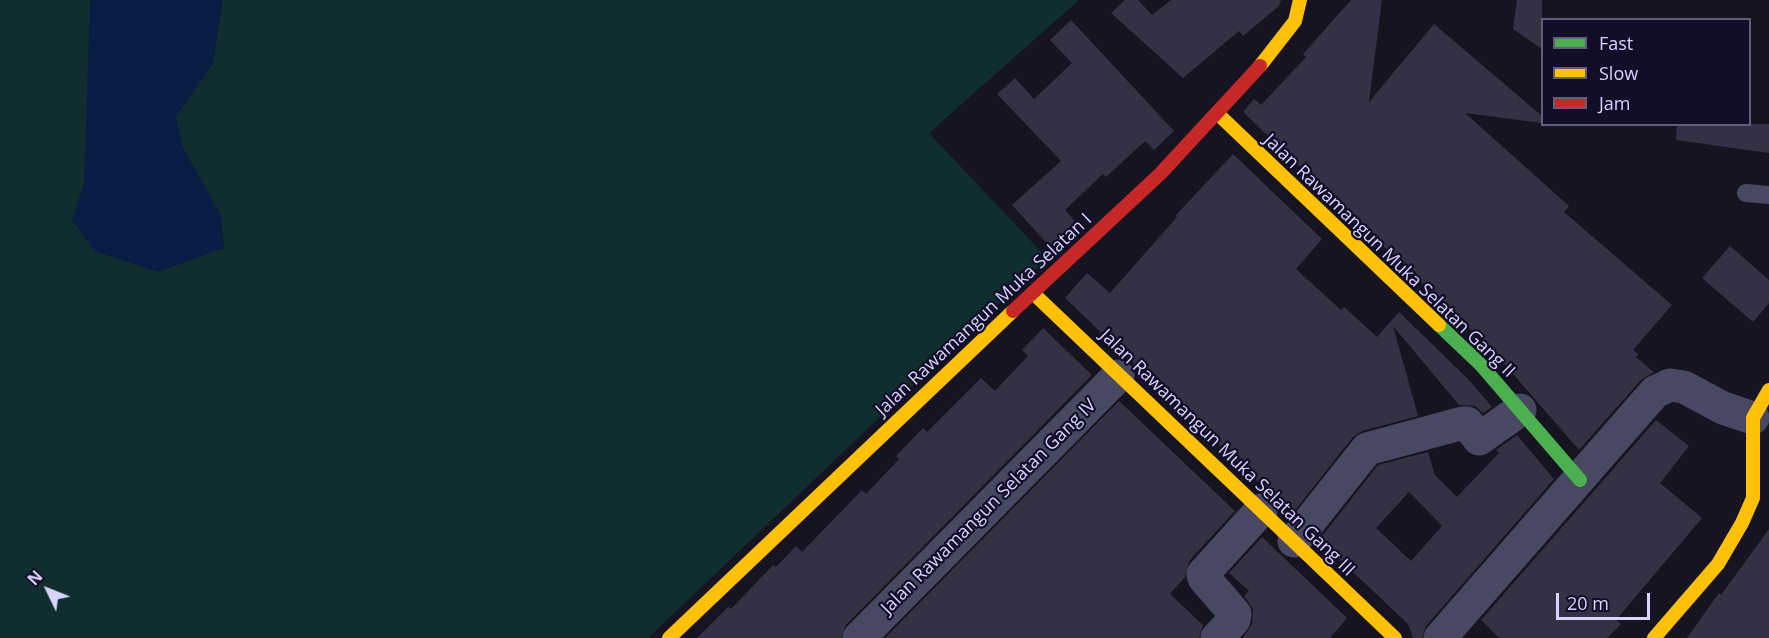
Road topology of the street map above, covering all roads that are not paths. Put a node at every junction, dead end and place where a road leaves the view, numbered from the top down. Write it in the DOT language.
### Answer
graph roads {
  1 [pos="1300,0"];
  2 [pos="1218,114"];
  3 [pos="1746,194"];
  4 [pos="1769,195"];
  5 [pos="1035,294"];
  6 [pos="1118,376"];
  7 [pos="1769,390"];
  8 [pos="1520,410"];
  9 [pos="1753,418"];
  10 [pos="1580,480"];
  11 [pos="1260,510"];
  12 [pos="1294,541"];
  13 [pos="669,638"];
  14 [pos="859,638"];
  15 [pos="1216,638"];
  16 [pos="1395,638"];
  17 [pos="1440,638"];
  18 [pos="1654,638"];
  1 -- 2 [label="street, Jalan Rawamangun Muka Selatan I"];
  2 -- 5 [label="street, Jalan Rawamangun Muka Selatan I"];
  2 -- 8 [label="street, Jalan Rawamangun Muka Selatan Gang II"];
  3 -- 4 [label="lane"];
  5 -- 6 [label="street, Jalan Rawamangun Muka Selatan Gang III"];
  5 -- 13 [label="street, Jalan Rawamangun Muka Selatan I"];
  6 -- 11 [label="street, Jalan Rawamangun Muka Selatan Gang III"];
  6 -- 14 [label="street, Jalan Rawamangun Selatan Gang IV"];
  7 -- 9 [label="street"];
  8 -- 10 [label="street, Jalan Rawamangun Muka Selatan Gang II"];
  8 -- 12 [label="street"];
  9 -- 10 [label="street"];
  9 -- 18 [label="street"];
  10 -- 17 [label="street"];
  11 -- 12 [label="street, Jalan Rawamangun Muka Selatan Gang III"];
  11 -- 15 [label="street"];
  12 -- 16 [label="street, Jalan Rawamangun Muka Selatan Gang III"];
}
